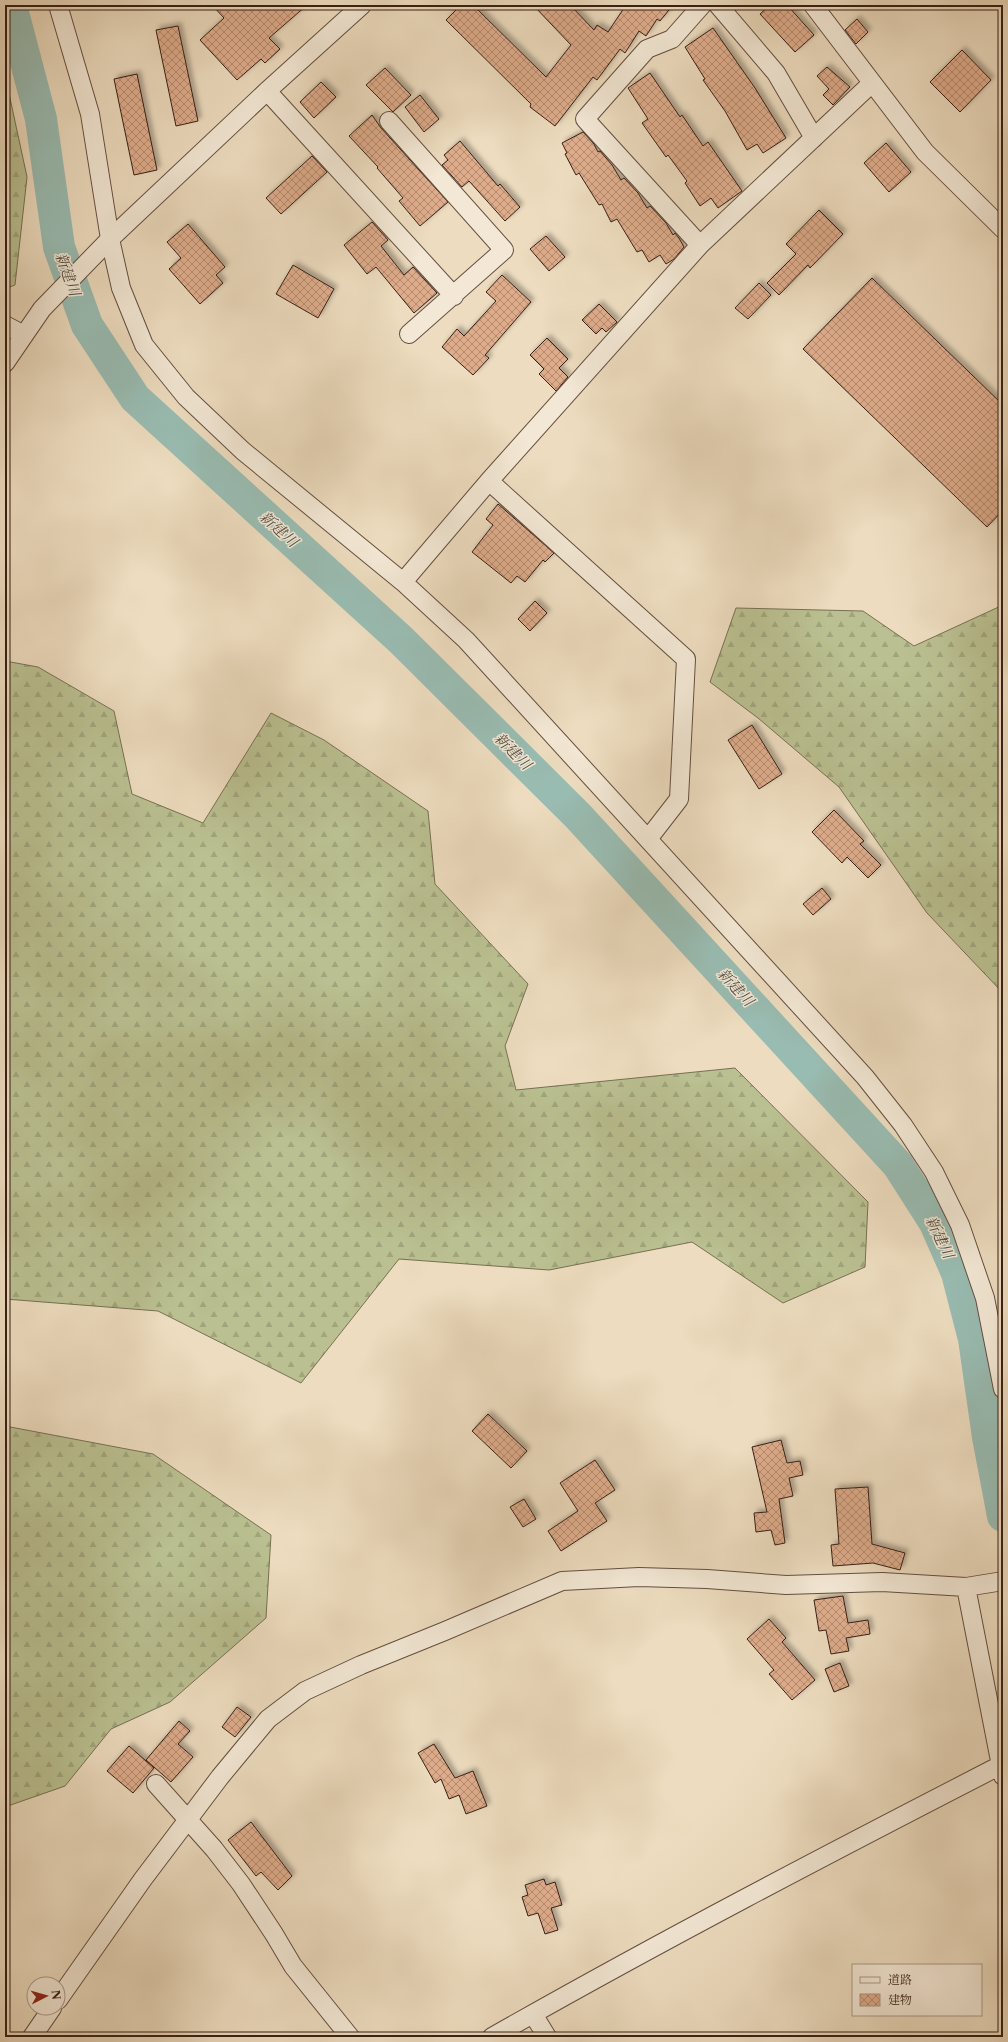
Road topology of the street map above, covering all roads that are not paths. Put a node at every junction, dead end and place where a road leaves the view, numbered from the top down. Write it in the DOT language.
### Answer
graph roads {
  1 [pos="58,5"];
  2 [pos="362,5"];
  3 [pos="702,5"];
  4 [pos="718,5"];
  5 [pos="813,5"];
  6 [pos="872,83"];
  7 [pos="267,91"];
  8 [pos="389,121"];
  9 [pos="814,138"];
  10 [pos="1003,229"];
  11 [pos="110,239"];
  12 [pos="700,246"];
  13 [pos="454,296"];
  14 [pos="5,325"];
  15 [pos="409,334"];
  16 [pos="24,335"];
  17 [pos="5,363"];
  18 [pos="489,481"];
  19 [pos="402,582"];
  20 [pos="648,839"];
  21 [pos="1003,1389"];
  22 [pos="1003,1582"];
  23 [pos="970,1586"];
  24 [pos="1002,1770"];
  25 [pos="156,1784"];
  26 [pos="187,1820"];
  27 [pos="66,1989"];
  28 [pos="533,2014"];
  29 [pos="46,2016"];
  30 [pos="32,2037"];
  31 [pos="350,2037"];
  32 [pos="492,2037"];
  33 [pos="547,2037"];
  1 -- 11 [label="street"];
  2 -- 7 [label="street"];
  3 -- 12 [label="street"];
  4 -- 9 [label="street"];
  5 -- 6 [label="street"];
  6 -- 9 [label="street"];
  6 -- 10 [label="street"];
  7 -- 11 [label="street"];
  7 -- 13 [label="street"];
  8 -- 13 [label="street"];
  9 -- 12 [label="street"];
  11 -- 16 [label="street"];
  11 -- 19 [label="street"];
  12 -- 18 [label="street"];
  13 -- 15 [label="street"];
  14 -- 16 [label="street"];
  16 -- 17 [label="street"];
  18 -- 19 [label="street"];
  18 -- 20 [label="street"];
  19 -- 20 [label="street"];
  20 -- 21 [label="street"];
  22 -- 23 [label="street"];
  23 -- 24 [label="street"];
  23 -- 26 [label="street"];
  24 -- 28 [label="street"];
  25 -- 26 [label="street"];
  26 -- 27 [label="street"];
  26 -- 31 [label="street"];
  28 -- 32 [label="street"];
  28 -- 33 [label="street"];
  29 -- 30 [label="street"];
}
